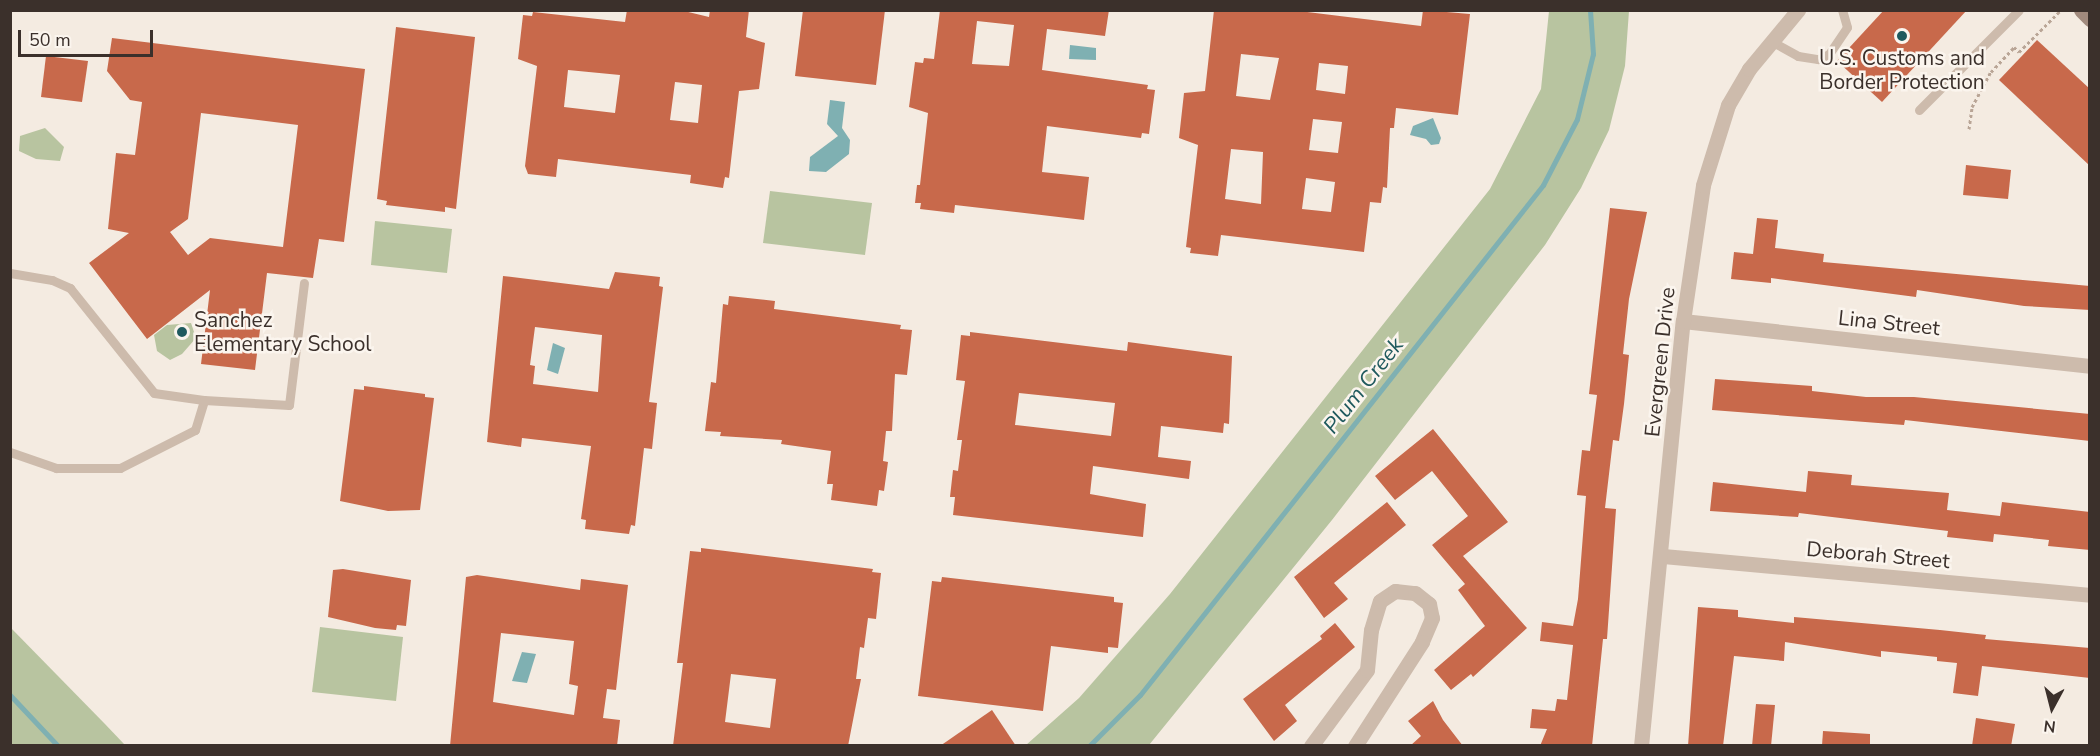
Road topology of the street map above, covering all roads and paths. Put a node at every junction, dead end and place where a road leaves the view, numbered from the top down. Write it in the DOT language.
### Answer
graph roads {
  1 [pos="1798,10"];
  2 [pos="1842,10"];
  3 [pos="2019,10"];
  4 [pos="2061,10"];
  5 [pos="2081,10"];
  6 [pos="2090,19"];
  7 [pos="1771,41"];
  8 [pos="1919,110"];
  9 [pos="1970,129"];
  10 [pos="10,273"];
  11 [pos="304,283"];
  12 [pos="1683,321"];
  13 [pos="2090,366"];
  14 [pos="204,400"];
  15 [pos="10,452"];
  16 [pos="1663,556"];
  17 [pos="2090,596"];
  18 [pos="1311,746"];
  19 [pos="1355,746"];
  20 [pos="1641,746"];
  1 -- 7 [label="street, Evergreen Drive"];
  2 -- 7 [label="lane"];
  3 -- 8 [label="lane"];
  4 -- 9 [label="path"];
  5 -- 6 [label="street"];
  7 -- 12 [label="street, Evergreen Drive"];
  10 -- 14 [label="lane"];
  11 -- 14 [label="lane"];
  12 -- 13 [label="street, Lina Street"];
  12 -- 16 [label="street, Evergreen Drive"];
  14 -- 15 [label="lane"];
  16 -- 17 [label="street, Deborah Street"];
  16 -- 20 [label="street, Evergreen Drive"];
  18 -- 19 [label="street"];
}
